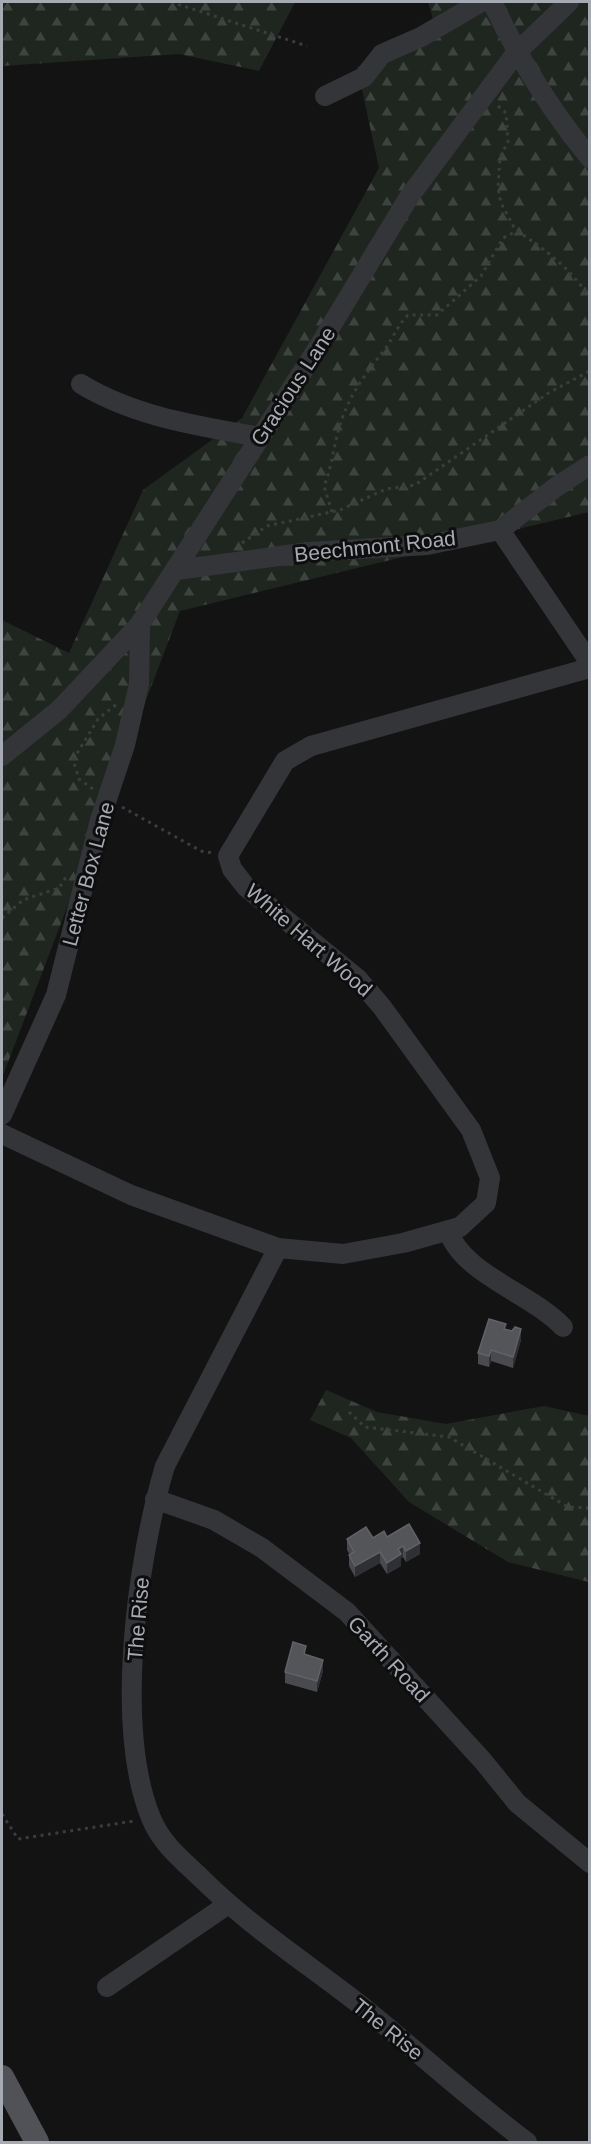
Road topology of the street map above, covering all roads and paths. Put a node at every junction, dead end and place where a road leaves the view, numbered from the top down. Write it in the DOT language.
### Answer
graph roads {
  1 [pos="171,2"];
  2 [pos="481,2"];
  3 [pos="492,2"];
  4 [pos="570,2"];
  5 [pos="307,46"];
  6 [pos="516,53"];
  7 [pos="485,95"];
  8 [pos="325,96"];
  9 [pos="590,158"];
  10 [pos="517,231"];
  11 [pos="590,298"];
  12 [pos="590,371"];
  13 [pos="81,384"];
  14 [pos="260,437"];
  15 [pos="590,465"];
  16 [pos="332,512"];
  17 [pos="500,530"];
  18 [pos="238,546"];
  19 [pos="177,570"];
  20 [pos="140,624"];
  21 [pos="590,663"];
  22 [pos="590,668"];
  23 [pos="139,684"];
  24 [pos="2,756"];
  25 [pos="107,799"];
  26 [pos="228,856"];
  27 [pos="70,871"];
  28 [pos="2,918"];
  29 [pos="2,1115"];
  30 [pos="2,1134"];
  31 [pos="448,1230"];
  32 [pos="278,1248"];
  33 [pos="563,1327"];
  34 [pos="349,1412"];
  35 [pos="155,1499"];
  36 [pos="590,1508"];
  37 [pos="2,1815"];
  38 [pos="151,1819"];
  39 [pos="590,1863"];
  40 [pos="227,1905"];
  41 [pos="107,1987"];
  42 [pos="2,2077"];
  43 [pos="36,2142"];
  44 [pos="526,2142"];
  1 -- 5 [label="path"];
  2 -- 8 [label="street"];
  3 -- 6 [label="street"];
  4 -- 6 [label="street, Gracious Lane"];
  6 -- 7 [label="street, Gracious Lane"];
  6 -- 9 [label="street"];
  7 -- 10 [label="path"];
  7 -- 14 [label="street, Gracious Lane"];
  10 -- 11 [label="path"];
  10 -- 16 [label="path"];
  12 -- 16 [label="path"];
  13 -- 14 [label="street"];
  14 -- 19 [label="street, Gracious Lane"];
  15 -- 17 [label="street, Beechmont Road"];
  16 -- 18 [label="path"];
  17 -- 19 [label="street, Beechmont Road"];
  17 -- 21 [label="street"];
  19 -- 20 [label="street, Gracious Lane"];
  20 -- 23 [label="street, Letter Box Lane"];
  20 -- 24 [label="street, Gracious Lane"];
  22 -- 26 [label="street"];
  23 -- 25 [label="street, Letter Box Lane"];
  23 -- 25 [label="path"];
  25 -- 26 [label="path"];
  25 -- 29 [label="street, Letter Box Lane"];
  26 -- 31 [label="street, White Hart Wood"];
  27 -- 28 [label="path"];
  30 -- 32 [label="street"];
  31 -- 32 [label="street, White Hart Wood"];
  31 -- 33 [label="street"];
  32 -- 35 [label="street, The Rise"];
  34 -- 36 [label="path"];
  35 -- 38 [label="street, The Rise"];
  35 -- 39 [label="street, Garth Road"];
  37 -- 38 [label="path"];
  38 -- 40 [label="street, The Rise"];
  40 -- 41 [label="street"];
  40 -- 44 [label="street, The Rise"];
  42 -- 43 [label="main road"];
}
